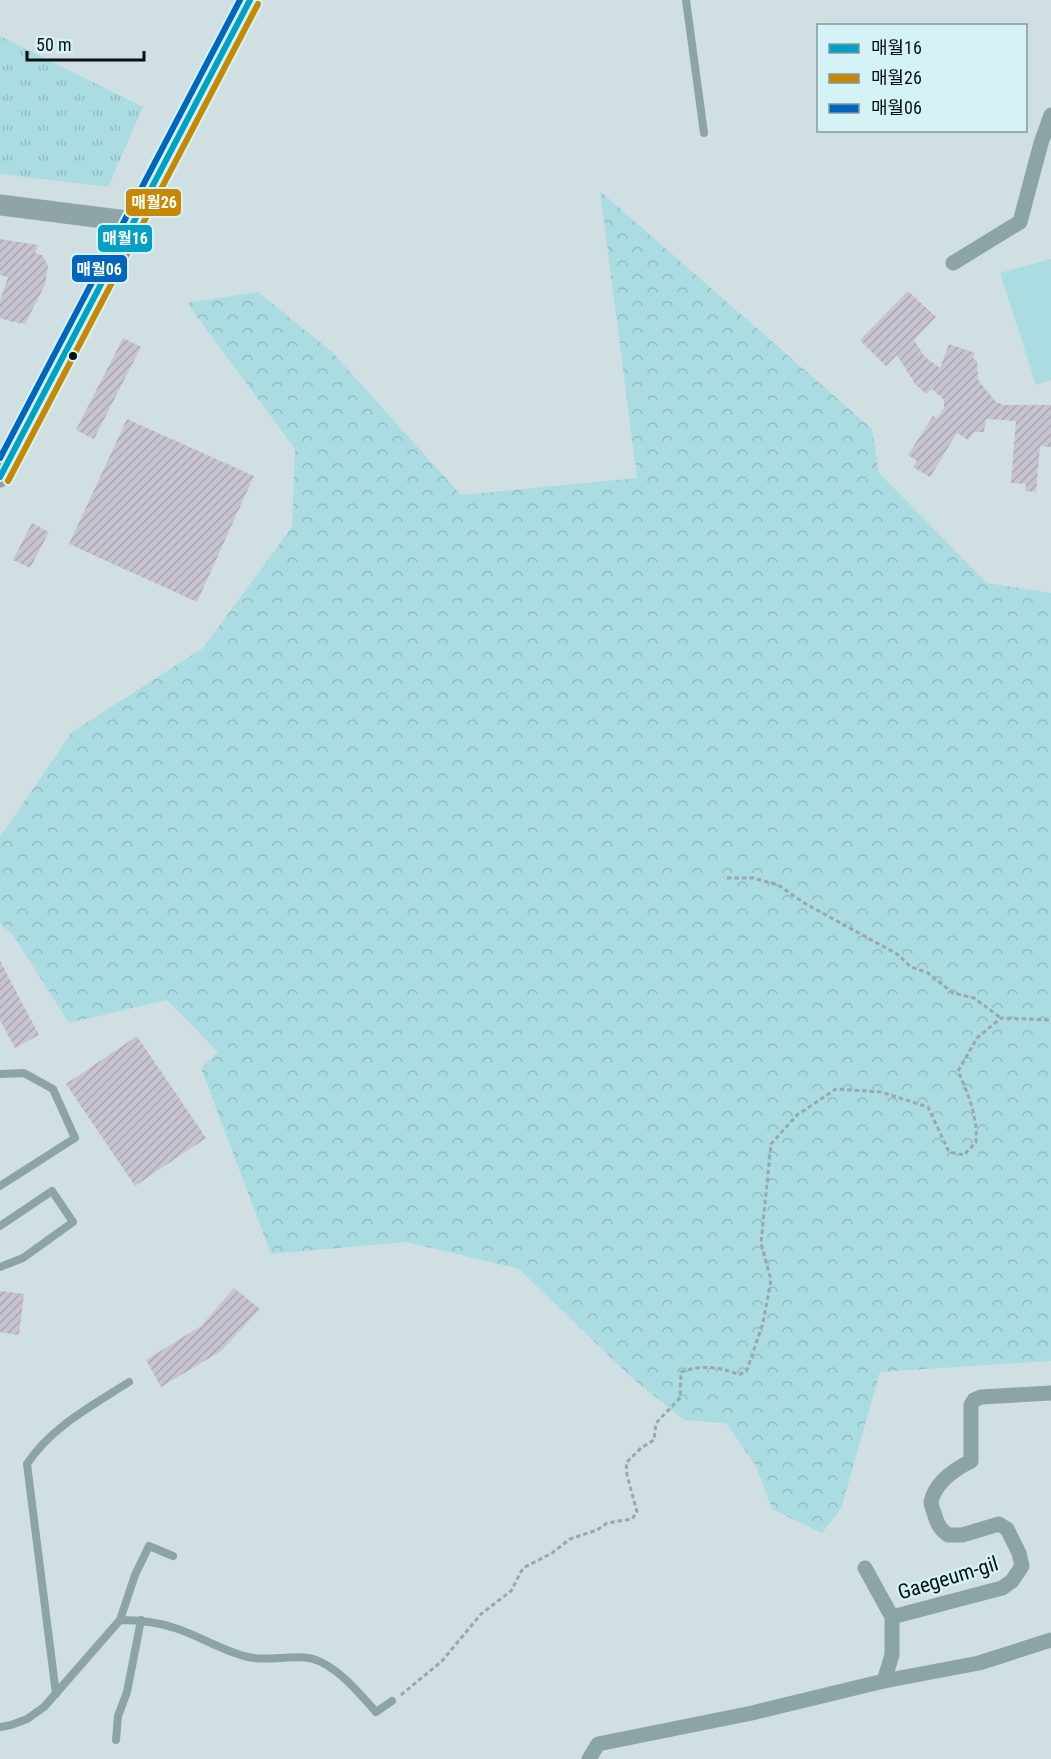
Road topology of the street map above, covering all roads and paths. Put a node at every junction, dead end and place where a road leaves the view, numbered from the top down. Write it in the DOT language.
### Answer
graph roads {
  1 [pos="250,0"];
  2 [pos="686,0"];
  3 [pos="1051,115"];
  4 [pos="704,133"];
  5 [pos="0,205"];
  6 [pos="135,222"];
  7 [pos="953,263"];
  8 [pos="0,477"];
  9 [pos="727,878"];
  10 [pos="1001,1018"];
  11 [pos="1051,1020"];
  12 [pos="0,1074"];
  13 [pos="0,1186"];
  14 [pos="0,1226"];
  15 [pos="0,1267"];
  16 [pos="129,1382"];
  17 [pos="1051,1393"];
  18 [pos="173,1557"];
  19 [pos="865,1568"];
  20 [pos="892,1617"];
  21 [pos="120,1620"];
  22 [pos="141,1620"];
  23 [pos="1051,1640"];
  24 [pos="884,1681"];
  25 [pos="56,1694"];
  26 [pos="392,1701"];
  27 [pos="0,1727"];
  28 [pos="116,1740"];
  29 [pos="589,1759"];
  1 -- 6 [label="main road"];
  2 -- 4 [label="lane"];
  3 -- 7 [label="street"];
  5 -- 6 [label="main road"];
  6 -- 8 [label="main road"];
  9 -- 10 [label="path"];
  10 -- 11 [label="path"];
  10 -- 26 [label="path"];
  12 -- 13 [label="lane"];
  14 -- 15 [label="lane"];
  16 -- 25 [label="lane"];
  17 -- 20 [label="street, Gaegeum-gil"];
  18 -- 21 [label="lane"];
  19 -- 20 [label="street"];
  20 -- 24 [label="street, Gaegeum-gil"];
  21 -- 22 [label="lane"];
  21 -- 25 [label="lane"];
  22 -- 26 [label="lane"];
  22 -- 28 [label="lane"];
  23 -- 24 [label="street"];
  24 -- 29 [label="street"];
  25 -- 27 [label="lane"];
}
